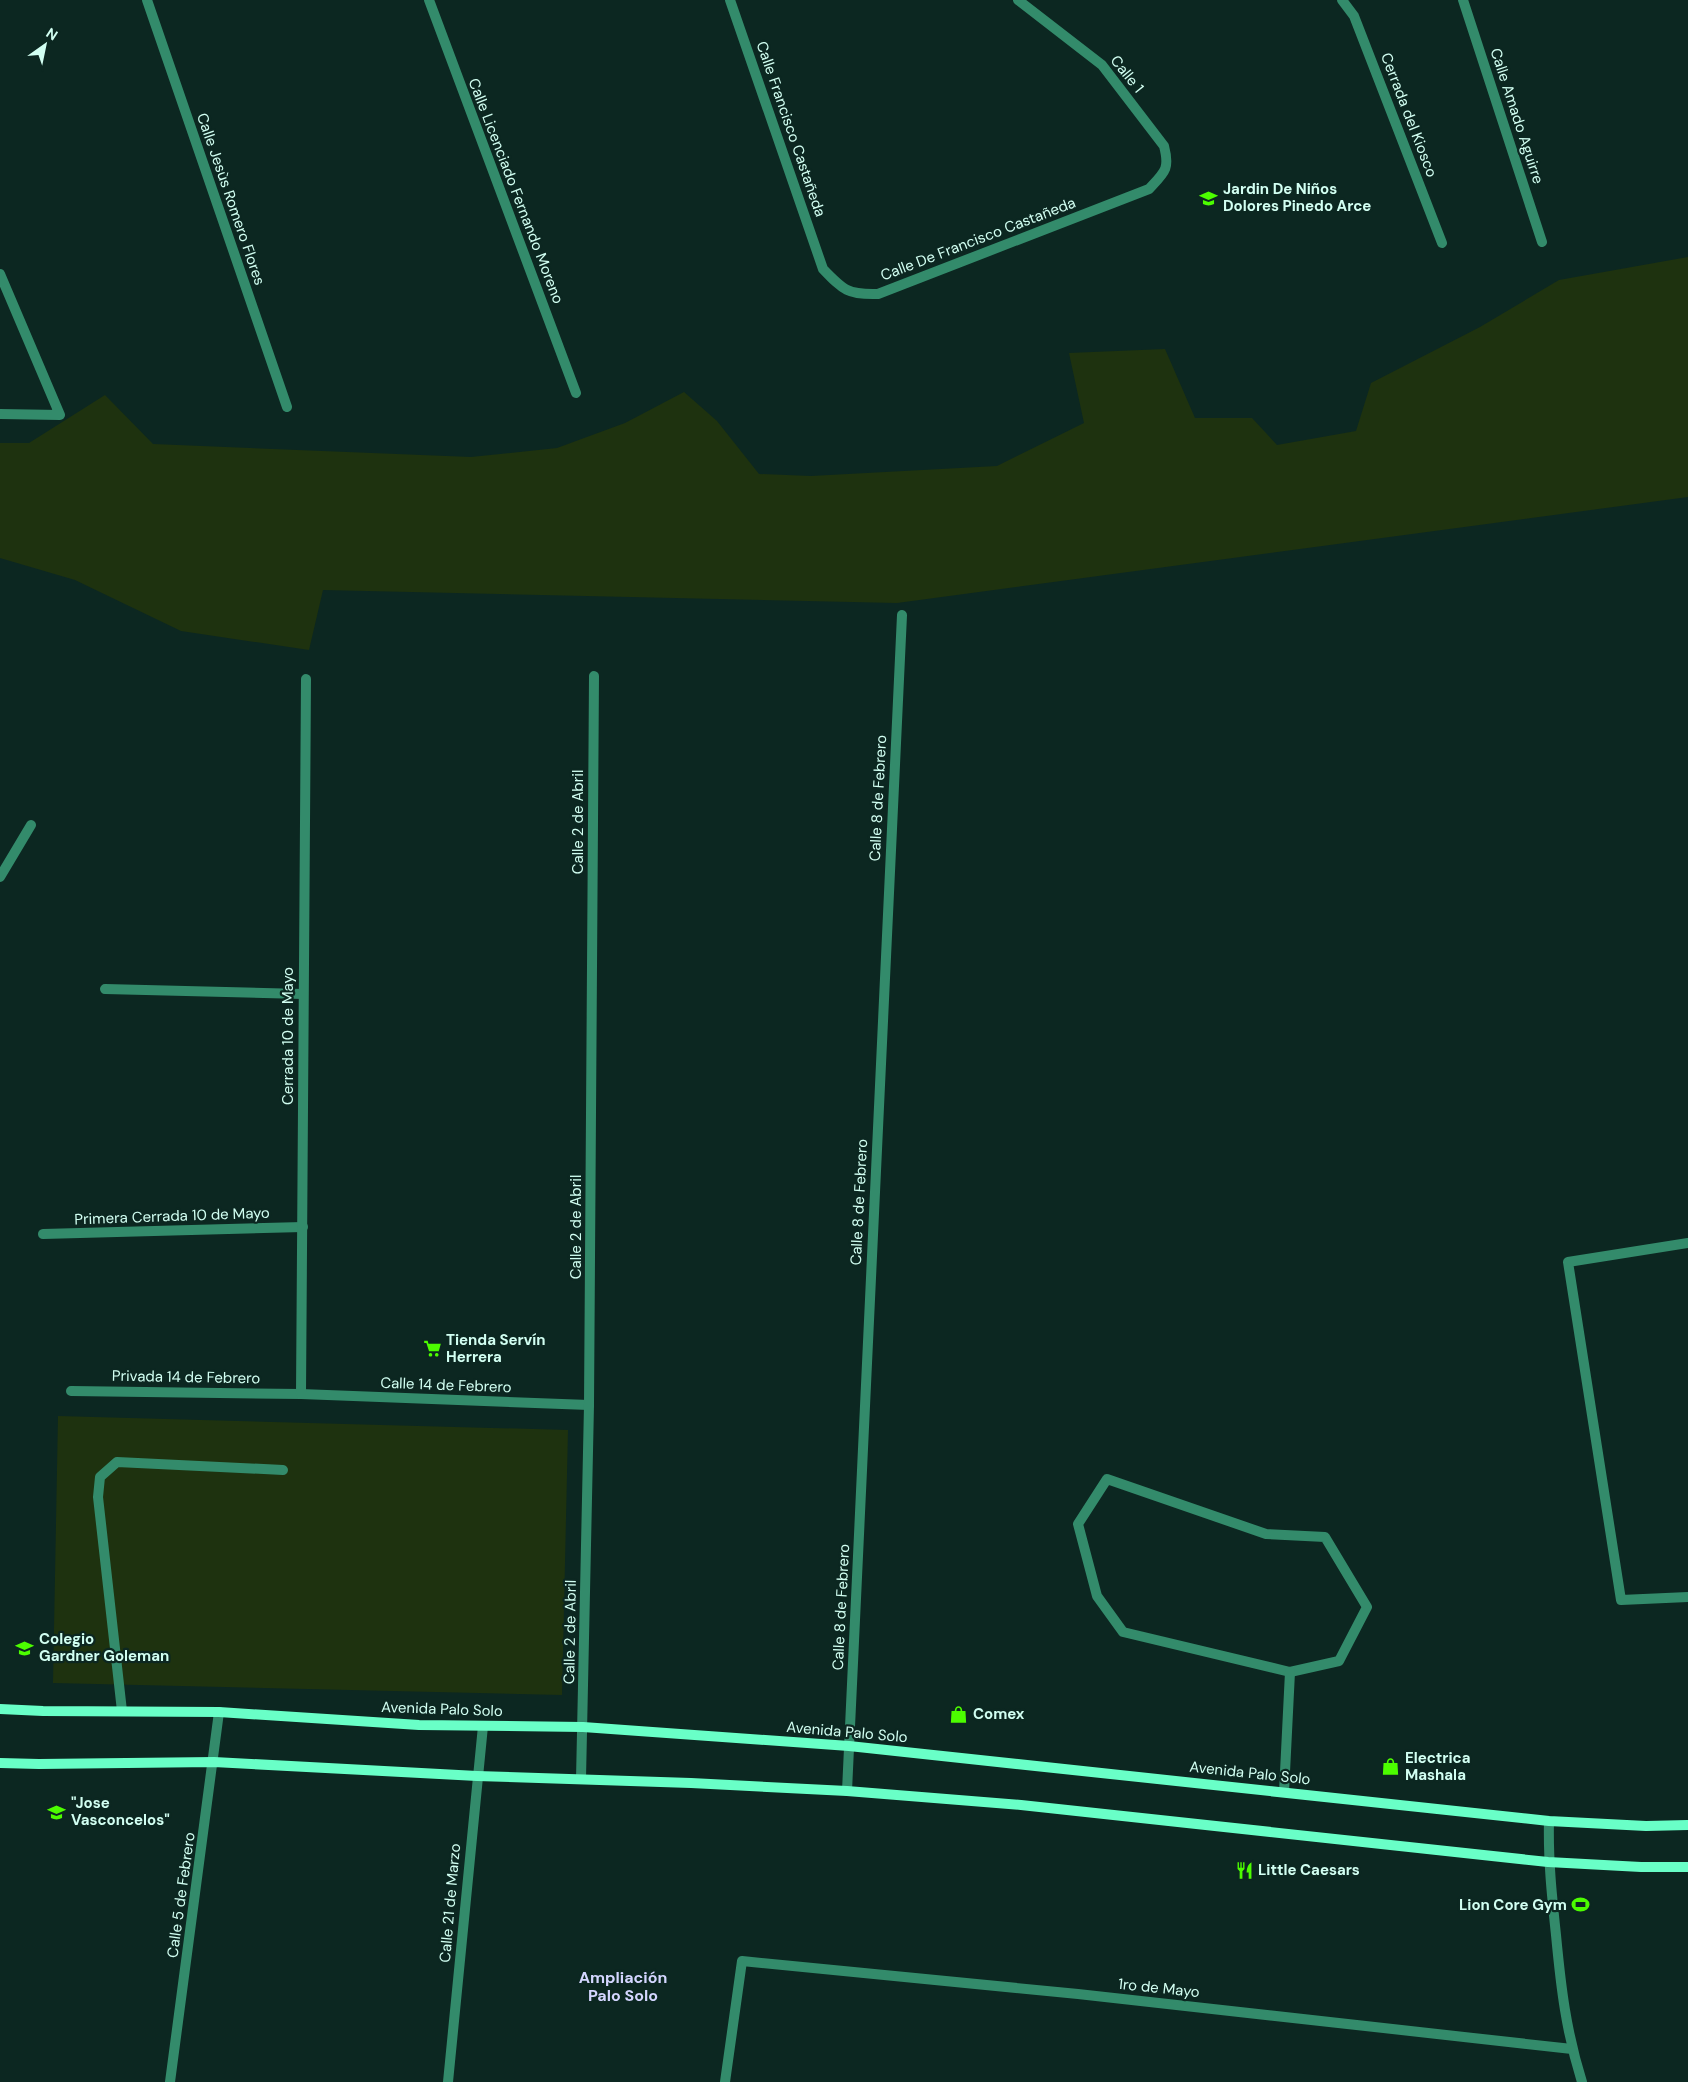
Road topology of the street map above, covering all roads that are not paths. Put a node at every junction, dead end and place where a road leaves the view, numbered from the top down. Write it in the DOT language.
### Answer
graph roads {
  1 [pos="148,0"];
  2 [pos="428,0"];
  3 [pos="730,0"];
  4 [pos="1018,0"];
  5 [pos="1342,0"];
  6 [pos="1463,0"];
  7 [pos="1149,189"];
  8 [pos="1542,242"];
  9 [pos="1442,243"];
  10 [pos="824,269"];
  11 [pos="0,274"];
  12 [pos="576,393"];
  13 [pos="287,407"];
  14 [pos="0,414"];
  15 [pos="902,615"];
  16 [pos="594,676"];
  17 [pos="306,679"];
  18 [pos="31,826"];
  19 [pos="0,877"];
  20 [pos="106,989"];
  21 [pos="302,994"];
  22 [pos="302,1227"];
  23 [pos="43,1234"];
  24 [pos="1688,1243"];
  25 [pos="71,1391"];
  26 [pos="301,1394"];
  27 [pos="590,1405"];
  28 [pos="283,1470"];
  29 [pos="1688,1597"];
  30 [pos="1290,1672"];
  31 [pos="0,1709"];
  32 [pos="122,1711"];
  33 [pos="220,1712"];
  34 [pos="483,1726"];
  35 [pos="583,1727"];
  36 [pos="849,1746"];
  37 [pos="214,1762"];
  38 [pos="0,1763"];
  39 [pos="477,1776"];
  40 [pos="581,1778"];
  41 [pos="847,1792"];
  42 [pos="1284,1792"];
  43 [pos="1548,1821"];
  44 [pos="1688,1824"];
  45 [pos="1548,1862"];
  46 [pos="1688,1867"];
  47 [pos="1572,2049"];
  48 [pos="170,2082"];
  49 [pos="448,2082"];
  50 [pos="725,2082"];
  51 [pos="1582,2082"];
  1 -- 13 [label="street, Calle Jesùs Romero Flores"];
  2 -- 12 [label="street, Calle Licenciado Fernando Moreno"];
  3 -- 10 [label="street, Calle Francisco Castañeda"];
  4 -- 7 [label="street, Calle 1"];
  5 -- 9 [label="street, Cerrada del Kiosco"];
  6 -- 8 [label="street, Calle Amado Aguirre"];
  7 -- 10 [label="street, Calle De Francisco Castañeda"];
  11 -- 14 [label="street"];
  15 -- 36 [label="street, Calle 8 de Febrero"];
  16 -- 27 [label="street, Calle 2 de Abril"];
  17 -- 21 [label="street, Cerrada 10 de Mayo"];
  18 -- 19 [label="street"];
  20 -- 21 [label="street"];
  21 -- 22 [label="street, Cerrada 10 de Mayo"];
  22 -- 23 [label="street, Primera Cerrada 10 de Mayo"];
  22 -- 26 [label="street, Cerrada 10 de Mayo"];
  24 -- 29 [label="street"];
  25 -- 26 [label="street, Privada 14 de Febrero"];
  26 -- 27 [label="street, Calle 14 de Febrero"];
  27 -- 35 [label="street, Calle 2 de Abril"];
  28 -- 32 [label="street"];
  30 -- 30 [label="street"];
  30 -- 42 [label="street"];
  31 -- 32 [label="main road, Avenida Palo Solo"];
  32 -- 33 [label="main road, Avenida Palo Solo"];
  33 -- 34 [label="main road, Avenida Palo Solo"];
  33 -- 37 [label="street, Calle 5 de Febrero"];
  34 -- 35 [label="main road, Avenida Palo Solo"];
  34 -- 39 [label="street, Calle 21 de Marzo"];
  35 -- 36 [label="main road, Avenida Palo Solo"];
  35 -- 40 [label="street, Calle 2 de Abril"];
  36 -- 41 [label="street, Calle 8 de Febrero"];
  36 -- 42 [label="main road, Avenida Palo Solo"];
  37 -- 38 [label="main road"];
  37 -- 39 [label="main road"];
  37 -- 48 [label="street, Calle 5 de Febrero"];
  39 -- 40 [label="main road"];
  39 -- 49 [label="street, Calle 21 de Marzo"];
  40 -- 41 [label="main road"];
  41 -- 45 [label="main road"];
  42 -- 43 [label="main road, Avenida Palo Solo"];
  43 -- 44 [label="main road, Avenida Palo Solo"];
  43 -- 45 [label="street"];
  45 -- 46 [label="main road"];
  45 -- 47 [label="street"];
  47 -- 50 [label="street, 1ro de Mayo"];
  47 -- 51 [label="street"];
}
